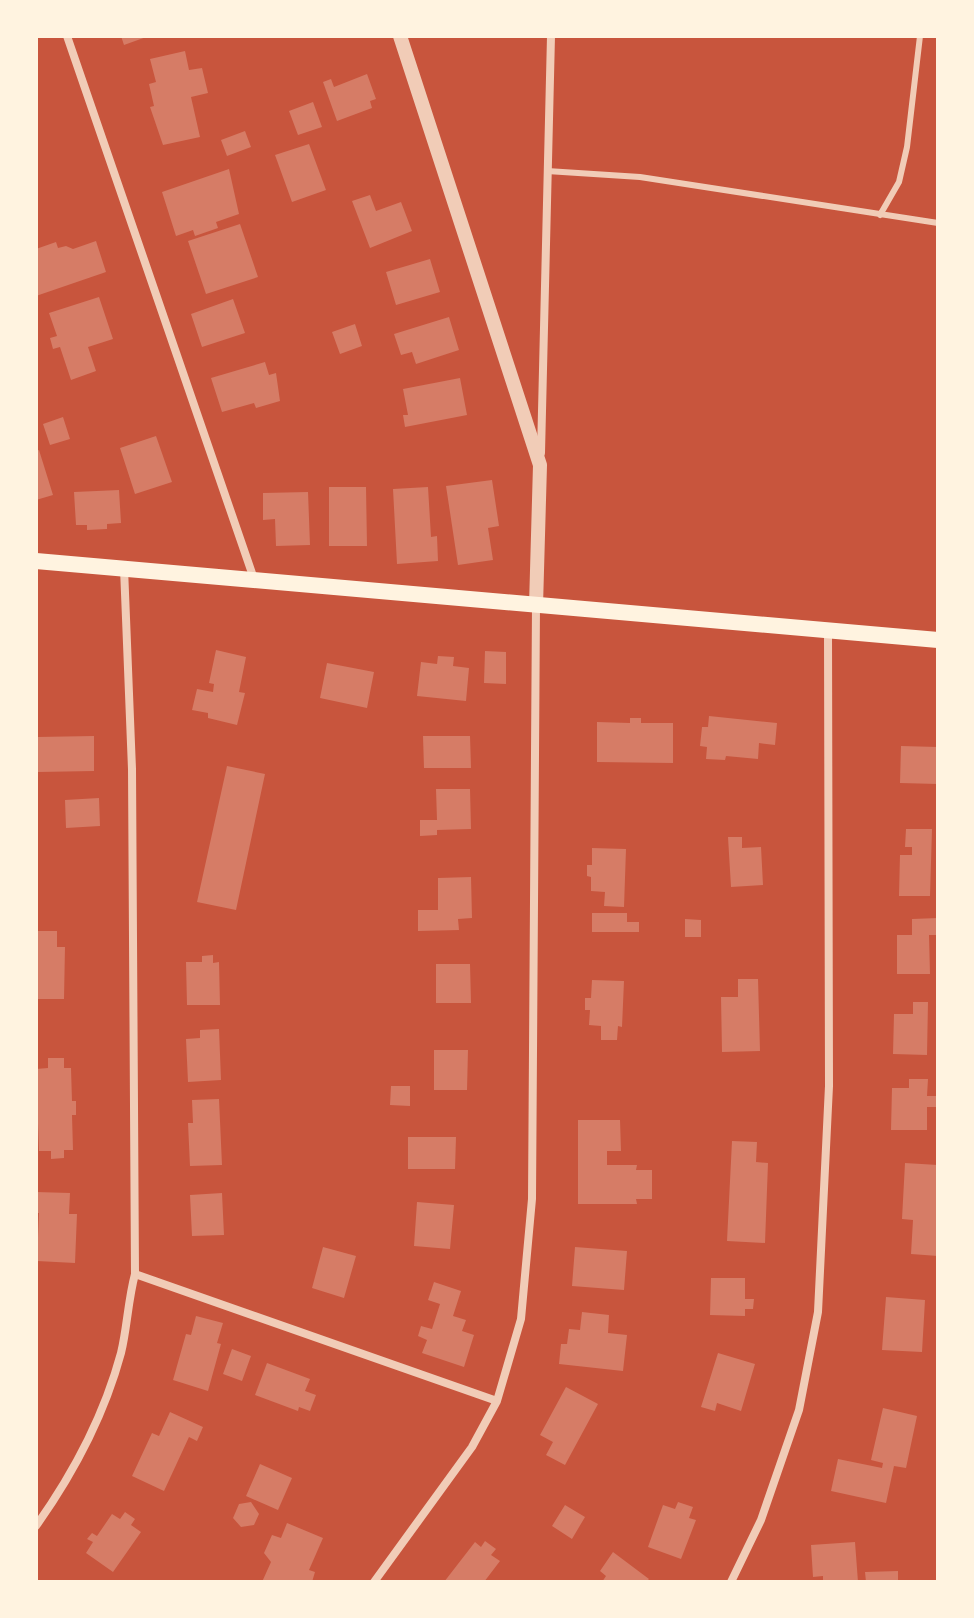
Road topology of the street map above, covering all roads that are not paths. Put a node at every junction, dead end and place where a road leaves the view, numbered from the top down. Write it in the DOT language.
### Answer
graph roads {
  1 [pos="67,36"];
  2 [pos="400,36"];
  3 [pos="551,36"];
  4 [pos="920,36"];
  5 [pos="547,171"];
  6 [pos="880,215"];
  7 [pos="938,223"];
  8 [pos="540,465"];
  9 [pos="36,561"];
  10 [pos="124,568"];
  11 [pos="254,579"];
  12 [pos="536,606"];
  13 [pos="828,633"];
  14 [pos="938,640"];
  15 [pos="135,1274"];
  16 [pos="497,1401"];
  17 [pos="36,1526"];
  18 [pos="374,1582"];
  19 [pos="731,1582"];
  1 -- 11 [label="street"];
  2 -- 8 [label="street"];
  3 -- 5 [label="street"];
  4 -- 6 [label="lane"];
  5 -- 6 [label="lane"];
  5 -- 8 [label="street"];
  6 -- 7 [label="lane"];
  8 -- 12 [label="street"];
  9 -- 10 [label="main road"];
  10 -- 11 [label="main road"];
  10 -- 15 [label="street"];
  11 -- 12 [label="main road"];
  12 -- 13 [label="main road"];
  12 -- 16 [label="street"];
  13 -- 14 [label="main road"];
  13 -- 19 [label="street"];
  15 -- 16 [label="street"];
  15 -- 17 [label="street"];
  16 -- 18 [label="street"];
}
